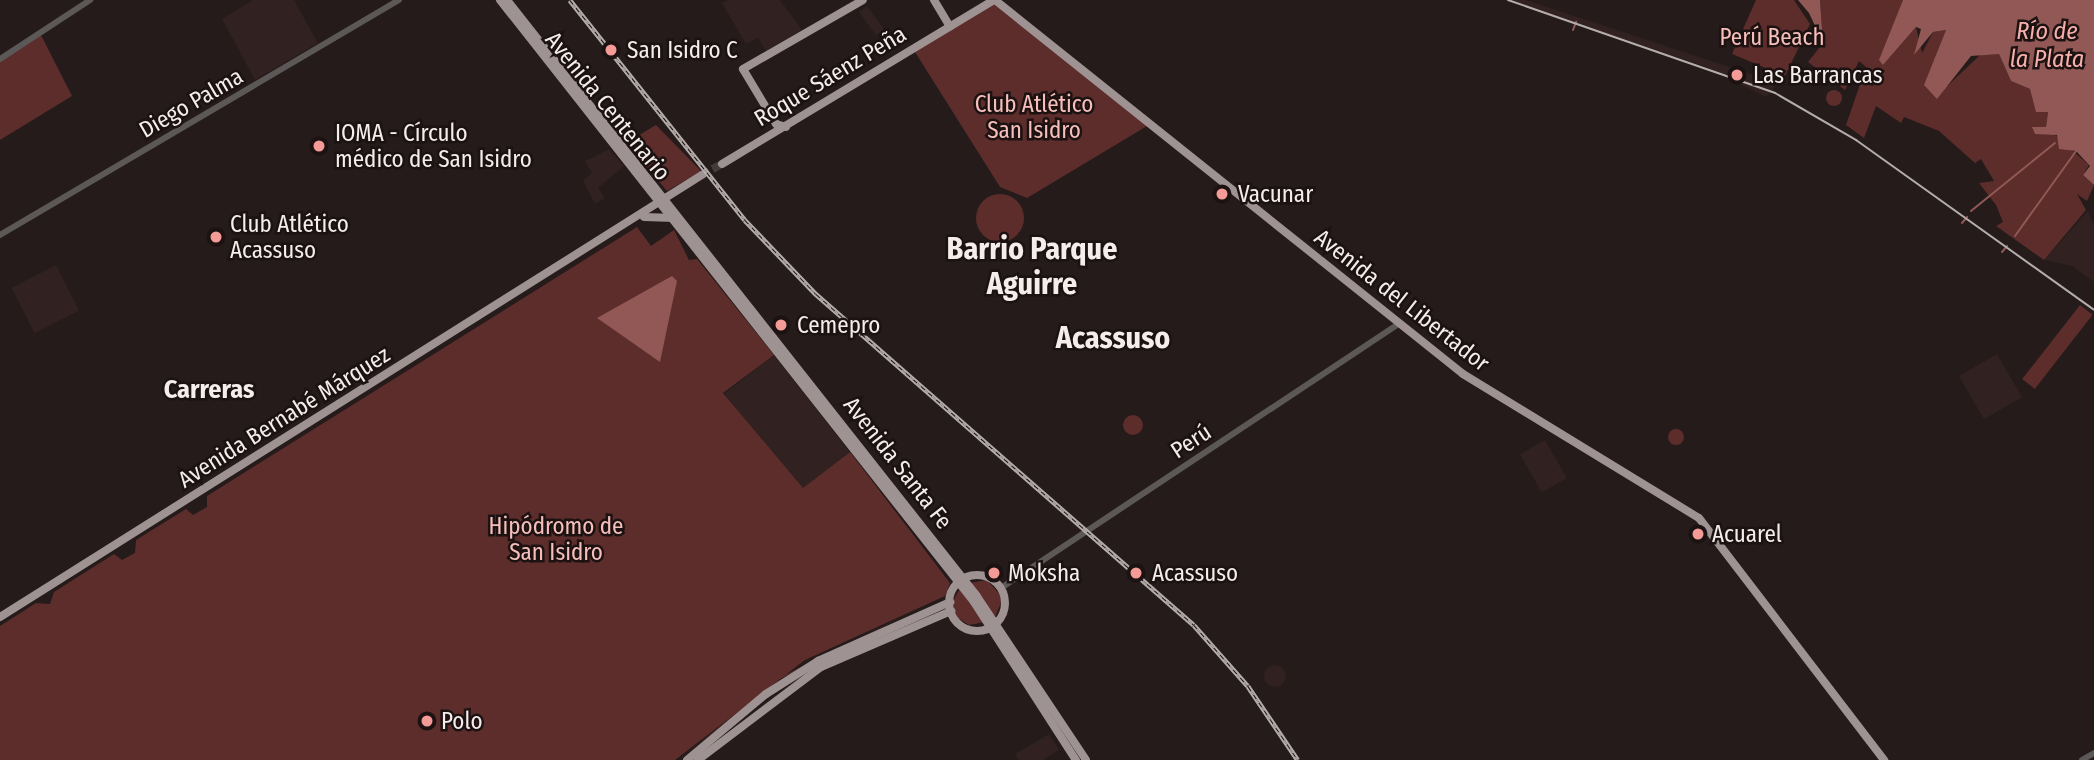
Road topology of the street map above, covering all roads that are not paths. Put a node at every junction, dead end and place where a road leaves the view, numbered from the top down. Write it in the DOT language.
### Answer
graph roads {
  1 [pos="90,0"];
  2 [pos="399,0"];
  3 [pos="500,0"];
  4 [pos="507,0"];
  5 [pos="863,0"];
  6 [pos="934,0"];
  7 [pos="994,0"];
  8 [pos="950,27"];
  9 [pos="0,59"];
  10 [pos="776,124"];
  11 [pos="786,127"];
  12 [pos="769,136"];
  13 [pos="722,164"];
  14 [pos="702,175"];
  15 [pos="664,200"];
  16 [pos="644,217"];
  17 [pos="675,219"];
  18 [pos="0,235"];
  19 [pos="588,250"];
  20 [pos="1399,324"];
  21 [pos="917,523"];
  22 [pos="961,580"];
  23 [pos="1001,588"];
  24 [pos="950,606"];
  25 [pos="0,617"];
  26 [pos="994,625"];
  27 [pos="2094,753"];
  28 [pos="687,760"];
  29 [pos="698,760"];
  30 [pos="1076,760"];
  31 [pos="1086,760"];
  32 [pos="1884,760"];
  33 [pos="2082,760"];
  1 -- 9 [label="street"];
  2 -- 18 [label="street, Diego Palma"];
  3 -- 15 [label="main road, Avenida Centenario"];
  4 -- 15 [label="main road, Avenida Centenario"];
  5 -- 10 [label="main road"];
  6 -- 8 [label="main road"];
  7 -- 8 [label="main road, Roque Sáenz Peña"];
  7 -- 20 [label="main road, Avenida del Libertador"];
  8 -- 11 [label="main road, Roque Sáenz Peña"];
  10 -- 11 [label="main road"];
  10 -- 12 [label="main road"];
  11 -- 12 [label="main road, Roque Sáenz Peña"];
  12 -- 13 [label="main road, Roque Sáenz Peña"];
  14 -- 15 [label="main road"];
  15 -- 16 [label="main road, Avenida Bernabé Márquez"];
  15 -- 17 [label="main road, Avenida Santa Fe"];
  15 -- 19 [label="main road, Avenida Bernabé Márquez"];
  15 -- 21 [label="main road, Avenida Santa Fe"];
  16 -- 17 [label="main road"];
  16 -- 19 [label="main road, Avenida Bernabé Márquez"];
  17 -- 21 [label="main road, Avenida Santa Fe"];
  19 -- 25 [label="main road, Avenida Bernabé Márquez"];
  20 -- 23 [label="street, Perú"];
  20 -- 32 [label="main road, Avenida del Libertador"];
  21 -- 22 [label="main road, Avenida Santa Fe"];
  22 -- 23 [label="main road"];
  22 -- 24 [label="main road"];
  22 -- 26 [label="main road, Avenida Santa Fe"];
  23 -- 26 [label="main road"];
  24 -- 26 [label="main road"];
  24 -- 28 [label="main road"];
  24 -- 29 [label="main road"];
  26 -- 30 [label="main road, Avenida Santa Fe"];
  26 -- 31 [label="main road, Avenida Santa Fe"];
  27 -- 33 [label="street"];
}
